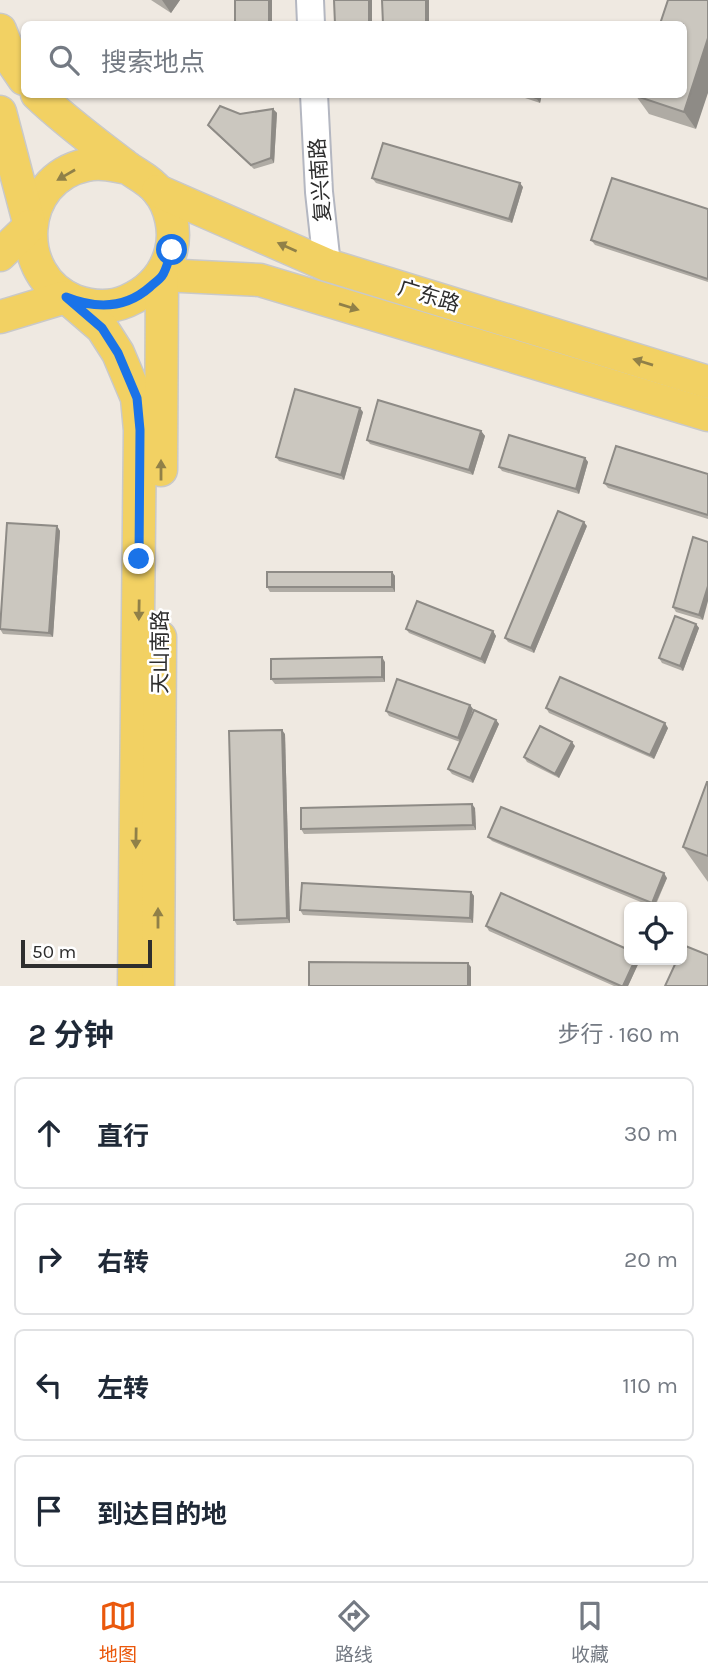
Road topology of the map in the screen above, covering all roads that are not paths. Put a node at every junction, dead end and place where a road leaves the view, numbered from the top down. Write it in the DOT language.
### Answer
graph roads {
  1 [pos="310,0"];
  2 [pos="311,21"];
  3 [pos="0,30"];
  4 [pos="21,75"];
  5 [pos="41,98"];
  6 [pos="314,98"];
  7 [pos="0,112"];
  8 [pos="128,168"];
  9 [pos="158,191"];
  10 [pos="30,226"];
  11 [pos="0,255"];
  12 [pos="327,265"];
  13 [pos="162,275"];
  14 [pos="66,297"];
  15 [pos="0,317"];
  16 [pos="708,382"];
  17 [pos="708,415"];
  18 [pos="134,986"];
  19 [pos="158,986"];
  1 -- 2 [label="street"];
  3 -- 4 [label="main road"];
  5 -- 8 [label="main road"];
  6 -- 12 [label="street, 复兴南路"];
  7 -- 10 [label="main road"];
  8 -- 9 [label="main road"];
  8 -- 10 [label="main road, one-way"];
  12 -- 9 [label="main road, 广东路, one-way"];
  9 -- 13 [label="main road"];
  10 -- 11 [label="main road"];
  10 -- 14 [label="main road"];
  16 -- 12 [label="main road, 广东路, one-way"];
  13 -- 14 [label="main road"];
  13 -- 17 [label="main road, 广东路, one-way"];
  19 -- 13 [label="main road, 天山南路, one-way"];
  14 -- 15 [label="main road"];
  14 -- 18 [label="main road, one-way"];
}
